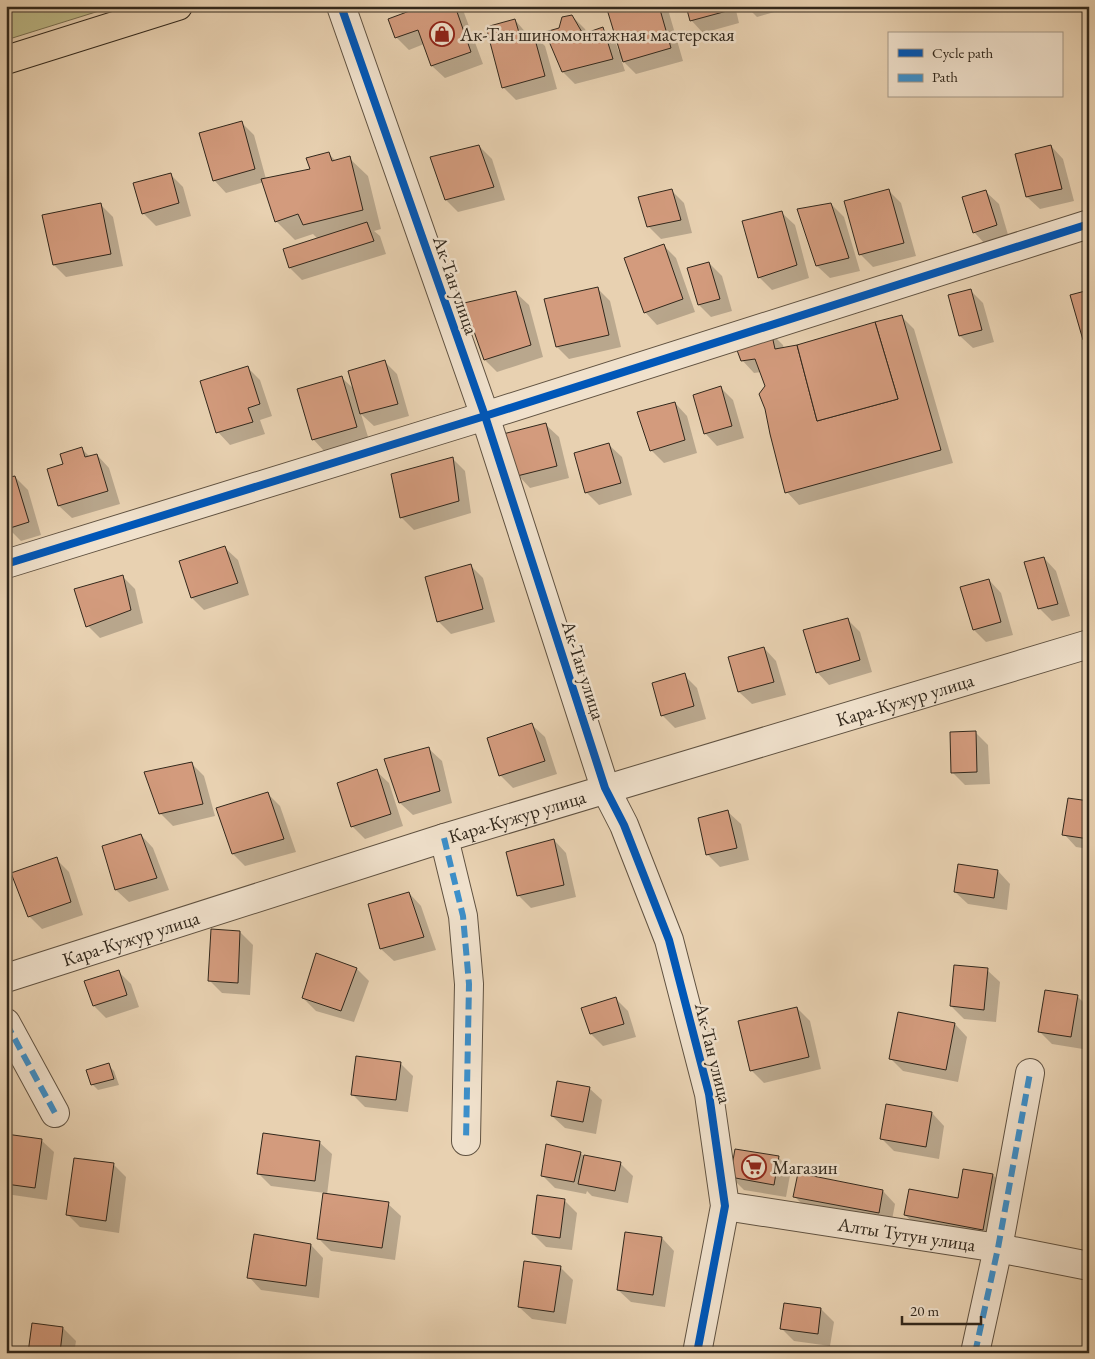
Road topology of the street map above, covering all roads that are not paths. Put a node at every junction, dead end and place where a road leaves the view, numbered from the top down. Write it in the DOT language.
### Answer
graph roads {
  1 [pos="178,6"];
  2 [pos="341,6"];
  3 [pos="6,60"];
  4 [pos="1089,224"];
  5 [pos="485,416"];
  6 [pos="6,564"];
  7 [pos="1089,644"];
  8 [pos="605,788"];
  9 [pos="444,838"];
  10 [pos="6,978"];
  11 [pos="6,1023"];
  12 [pos="1030,1073"];
  13 [pos="55,1113"];
  14 [pos="466,1141"];
  15 [pos="725,1206"];
  16 [pos="998,1248"];
  17 [pos="1089,1266"];
  18 [pos="697,1353"];
  19 [pos="976,1353"];
  1 -- 3 [label="main road"];
  2 -- 5 [label="street, Ак-Тан улица"];
  4 -- 5 [label="street"];
  5 -- 6 [label="street"];
  5 -- 8 [label="street, Ак-Тан улица"];
  7 -- 8 [label="street, Кара-Кужур улица"];
  8 -- 9 [label="street, Кара-Кужур улица"];
  8 -- 15 [label="street, Ак-Тан улица"];
  9 -- 10 [label="street, Кара-Кужур улица"];
  9 -- 14 [label="street"];
  11 -- 13 [label="street"];
  12 -- 16 [label="street"];
  15 -- 16 [label="street, Алты Тутун улица"];
  15 -- 18 [label="street, Ак-Тан улица"];
  16 -- 17 [label="street, Алты Тутун улица"];
  16 -- 19 [label="street"];
}
